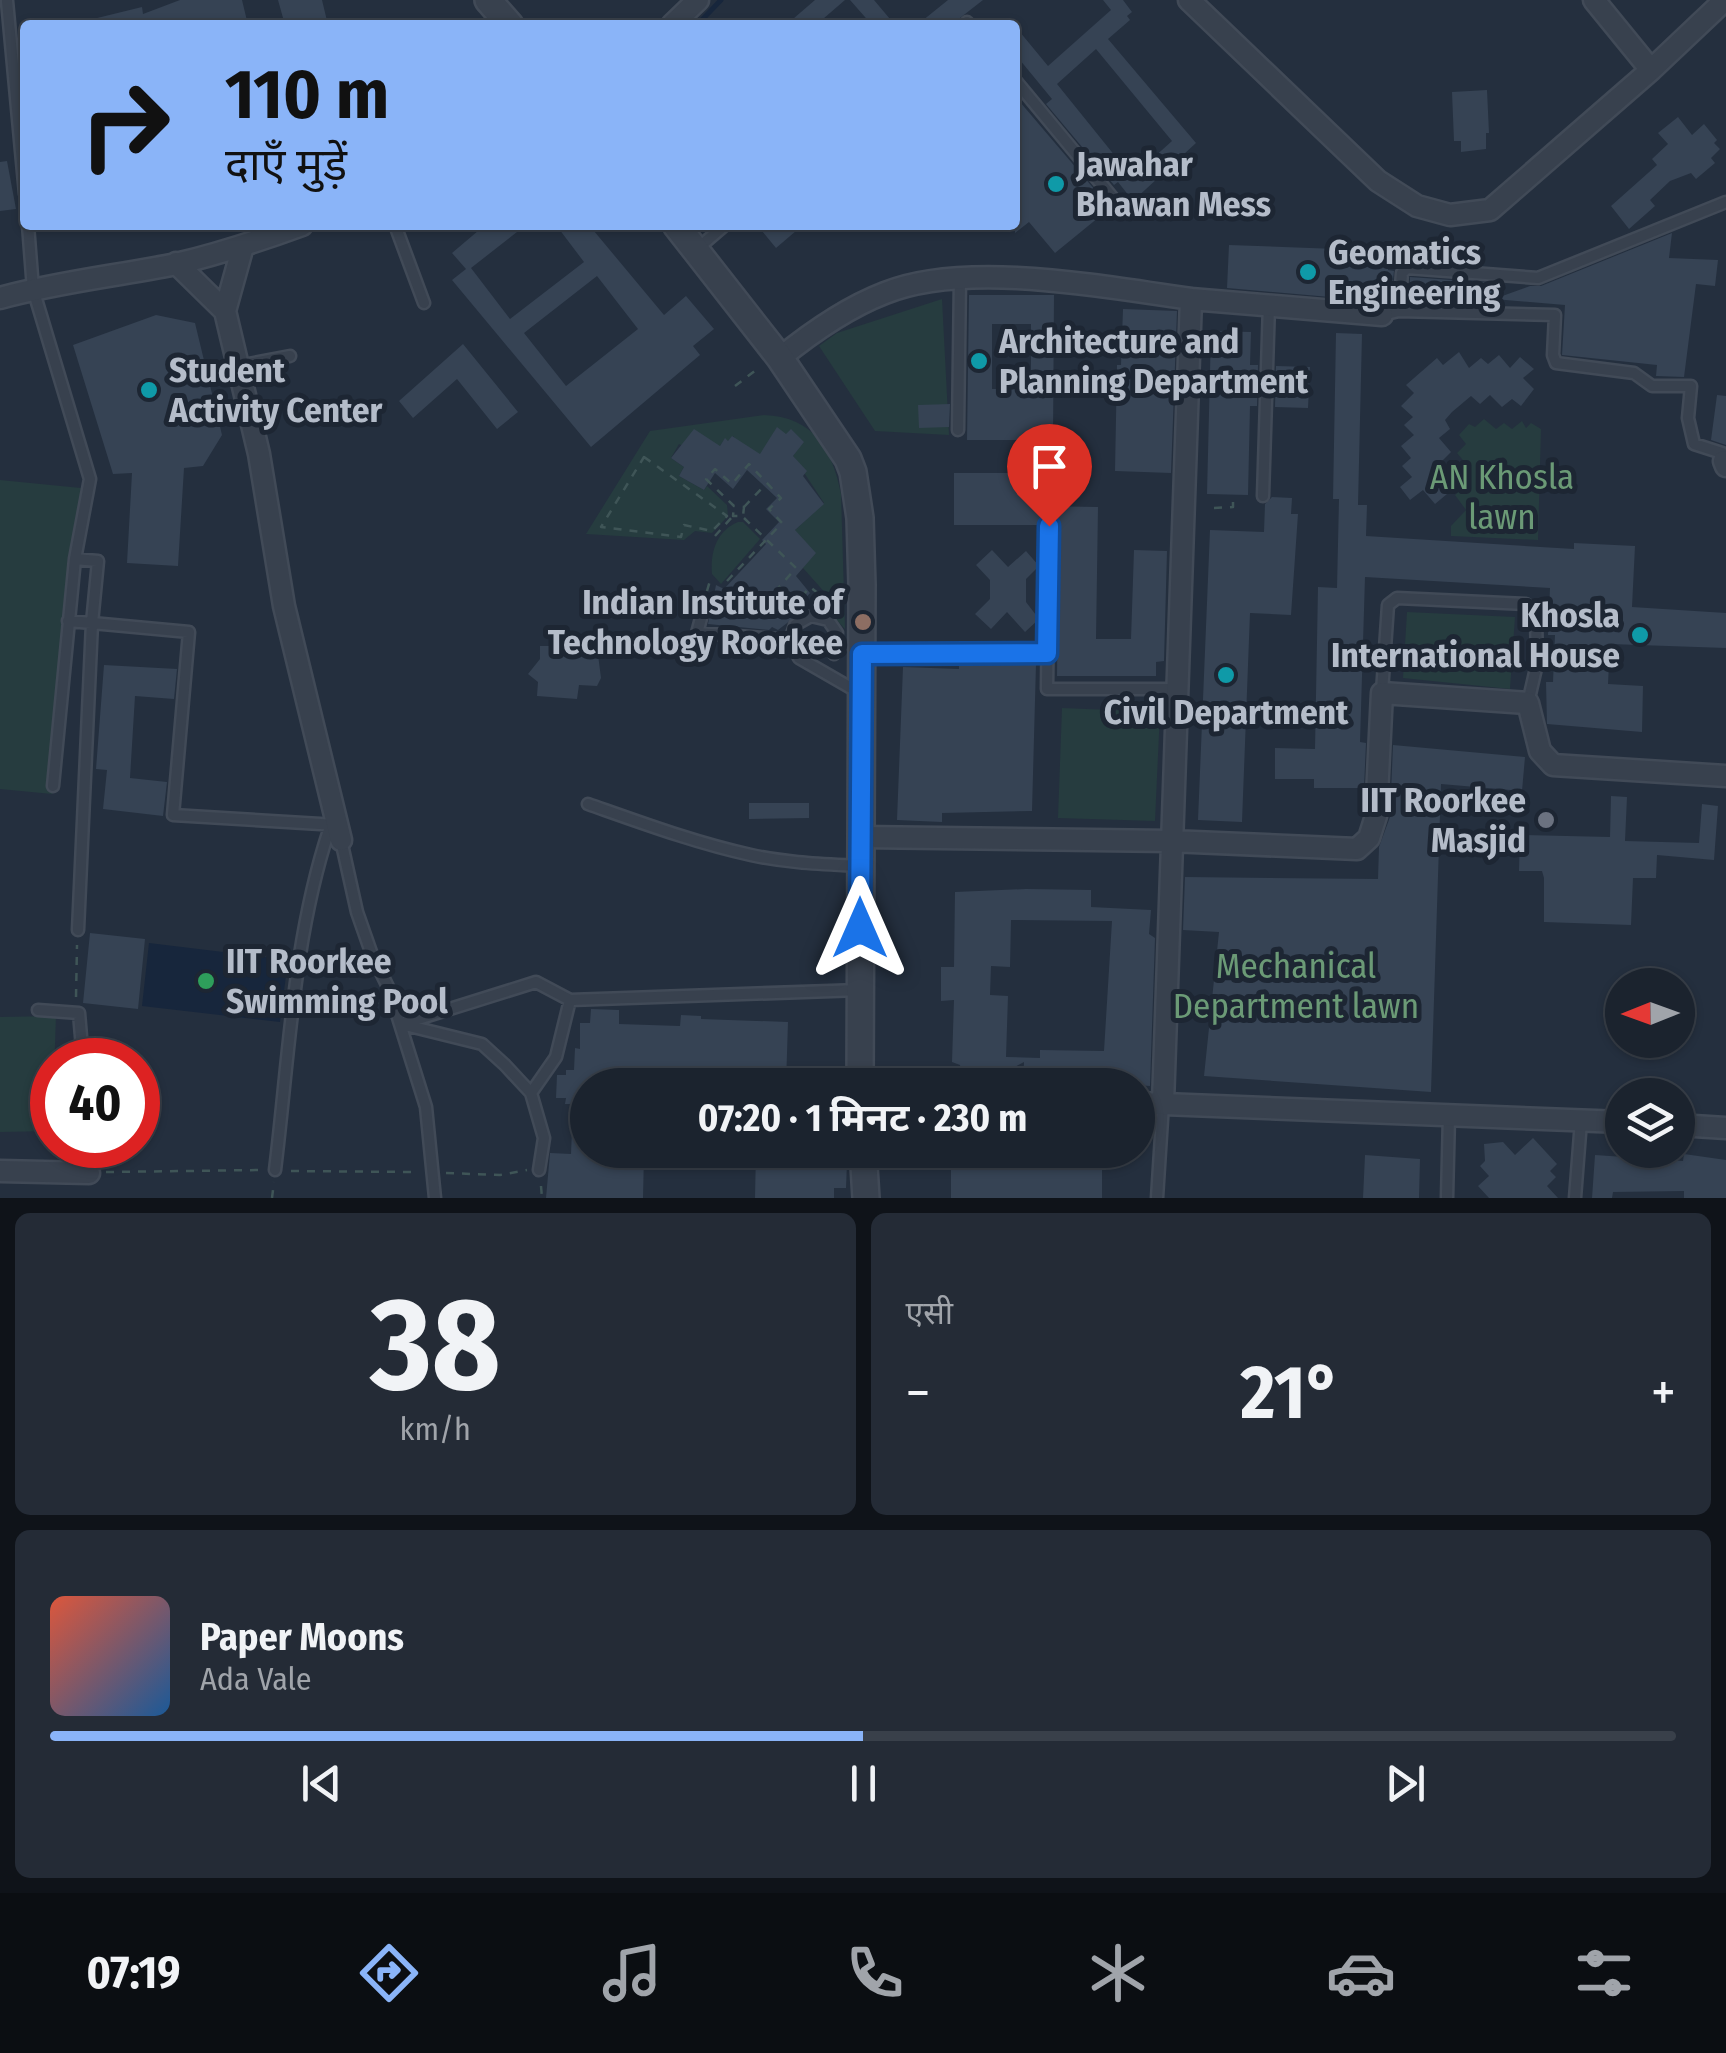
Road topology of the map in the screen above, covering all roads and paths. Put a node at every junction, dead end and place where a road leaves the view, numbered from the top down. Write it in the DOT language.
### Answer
graph roads {
  1 [pos="488,0"];
  2 [pos="698,0"];
  3 [pos="1189,0"];
  4 [pos="1594,0"];
  5 [pos="1725,0"];
  6 [pos="7,1"];
  7 [pos="506,20"];
  8 [pos="677,20"];
  9 [pos="1651,70"];
  10 [pos="1020,86"];
  11 [pos="20,140"];
  12 [pos="1726,202"];
  13 [pos="1117,203"];
  14 [pos="28,230"];
  15 [pos="288,230"];
  16 [pos="397,230"];
  17 [pos="680,230"];
  18 [pos="719,230"];
  19 [pos="242,246"];
  20 [pos="696,250"];
  21 [pos="176,264"];
  22 [pos="960,278"];
  23 [pos="34,288"];
  24 [pos="0,298"];
  25 [pos="1191,299"];
  26 [pos="424,303"];
  27 [pos="1268,304"];
  28 [pos="225,311"];
  29 [pos="1391,313"];
  30 [pos="290,356"];
  31 [pos="773,360"];
  32 [pos="237,366"];
  33 [pos="735,386"];
  34 [pos="958,430"];
  35 [pos="1724,458"];
  36 [pos="767,483"];
  37 [pos="1233,494"];
  38 [pos="1263,496"];
  39 [pos="734,506"];
  40 [pos="744,507"];
  41 [pos="1214,508"];
  42 [pos="733,516"];
  43 [pos="743,516"];
  44 [pos="726,520"];
  45 [pos="1049,526"];
  46 [pos="715,536"];
  47 [pos="766,539"];
  48 [pos="74,559"];
  49 [pos="727,581"];
  50 [pos="815,606"];
  51 [pos="704,608"];
  52 [pos="791,609"];
  53 [pos="801,619"];
  54 [pos="68,621"];
  55 [pos="92,623"];
  56 [pos="790,640"];
  57 [pos="849,649"];
  58 [pos="1047,653"];
  59 [pos="1178,689"];
  60 [pos="1382,693"];
  61 [pos="862,694"];
  62 [pos="1528,703"];
  63 [pos="59,714"];
  64 [pos="86,716"];
  65 [pos="1726,776"];
  66 [pos="52,786"];
  67 [pos="588,804"];
  68 [pos="339,832"];
  69 [pos="860,837"];
  70 [pos="1170,841"];
  71 [pos="860,866"];
  72 [pos="78,930"];
  73 [pos="860,990"];
  74 [pos="297,992"];
  75 [pos="570,1000"];
  76 [pos="395,1006"];
  77 [pos="38,1010"];
  78 [pos="79,1013"];
  79 [pos="402,1024"];
  80 [pos="81,1038"];
  81 [pos="860,1068"];
  82 [pos="531,1093"];
  83 [pos="1155,1104"];
  84 [pos="1163,1104"];
  85 [pos="1449,1114"];
  86 [pos="1581,1120"];
  87 [pos="1605,1121"];
  88 [pos="1695,1126"];
  89 [pos="1726,1128"];
  90 [pos="95,1168"];
  91 [pos="864,1168"];
  92 [pos="275,1170"];
  93 [pos="539,1170"];
  94 [pos="0,1171"];
  95 [pos="96,1173"];
  96 [pos="435,1198"];
  97 [pos="866,1198"];
  98 [pos="1157,1198"];
  99 [pos="1447,1198"];
  100 [pos="1575,1198"];
  1 -- 7 [label="street"];
  2 -- 8 [label="street"];
  3 -- 9 [label="street"];
  4 -- 9 [label="street"];
  5 -- 9 [label="street"];
  6 -- 11 [label="lane"];
  10 -- 13 [label="lane"];
  12 -- 29 [label="lane"];
  14 -- 23 [label="lane"];
  15 -- 19 [label="street"];
  16 -- 26 [label="lane"];
  17 -- 20 [label="street"];
  18 -- 20 [label="lane"];
  19 -- 21 [label="street"];
  19 -- 28 [label="street"];
  20 -- 31 [label="street"];
  21 -- 23 [label="street"];
  21 -- 28 [label="street"];
  22 -- 25 [label="street"];
  22 -- 31 [label="street"];
  22 -- 34 [label="lane"];
  23 -- 24 [label="street"];
  23 -- 48 [label="lane"];
  25 -- 27 [label="street"];
  25 -- 59 [label="street"];
  27 -- 29 [label="street"];
  27 -- 38 [label="lane"];
  28 -- 32 [label="street"];
  29 -- 35 [label="lane"];
  30 -- 32 [label="lane"];
  31 -- 33 [label="path"];
  31 -- 57 [label="street"];
  32 -- 68 [label="street"];
  36 -- 39 [label="path"];
  36 -- 40 [label="path"];
  36 -- 47 [label="path"];
  37 -- 41 [label="path"];
  39 -- 40 [label="path"];
  39 -- 42 [label="path"];
  40 -- 43 [label="path"];
  42 -- 43 [label="path"];
  42 -- 44 [label="path"];
  43 -- 47 [label="path"];
  44 -- 44 [label="path"];
  44 -- 46 [label="path"];
  45 -- 58 [label="lane"];
  47 -- 49 [label="path"];
  47 -- 52 [label="path"];
  48 -- 54 [label="lane"];
  48 -- 55 [label="lane"];
  50 -- 52 [label="path"];
  51 -- 56 [label="lane"];
  52 -- 53 [label="path"];
  53 -- 56 [label="lane"];
  53 -- 57 [label="lane"];
  54 -- 55 [label="lane"];
  54 -- 63 [label="lane"];
  55 -- 64 [label="lane"];
  55 -- 68 [label="lane"];
  56 -- 61 [label="lane"];
  57 -- 58 [label="lane"];
  57 -- 61 [label="street"];
  58 -- 59 [label="lane"];
  59 -- 70 [label="street"];
  60 -- 62 [label="street"];
  60 -- 62 [label="lane"];
  60 -- 70 [label="street"];
  61 -- 69 [label="street"];
  62 -- 65 [label="street"];
  63 -- 64 [label="lane"];
  63 -- 66 [label="lane"];
  64 -- 72 [label="lane"];
  67 -- 71 [label="lane"];
  68 -- 74 [label="lane"];
  68 -- 76 [label="lane"];
  69 -- 70 [label="street"];
  69 -- 71 [label="street"];
  70 -- 84 [label="street"];
  71 -- 73 [label="street"];
  72 -- 78 [label="path"];
  73 -- 75 [label="lane"];
  73 -- 81 [label="street"];
  74 -- 76 [label="path"];
  74 -- 92 [label="lane"];
  75 -- 79 [label="lane"];
  75 -- 82 [label="lane"];
  76 -- 79 [label="lane"];
  77 -- 78 [label="lane"];
  78 -- 80 [label="lane"];
  79 -- 82 [label="lane"];
  79 -- 96 [label="lane"];
  82 -- 93 [label="lane"];
  83 -- 84 [label="street"];
  84 -- 85 [label="street"];
  84 -- 98 [label="lane"];
  85 -- 86 [label="street"];
  85 -- 99 [label="lane"];
  86 -- 87 [label="street"];
  86 -- 100 [label="lane"];
  88 -- 89 [label="street"];
  90 -- 95 [label="lane"];
  91 -- 97 [label="street"];
  92 -- 95 [label="path"];
  94 -- 95 [label="street"];
}
